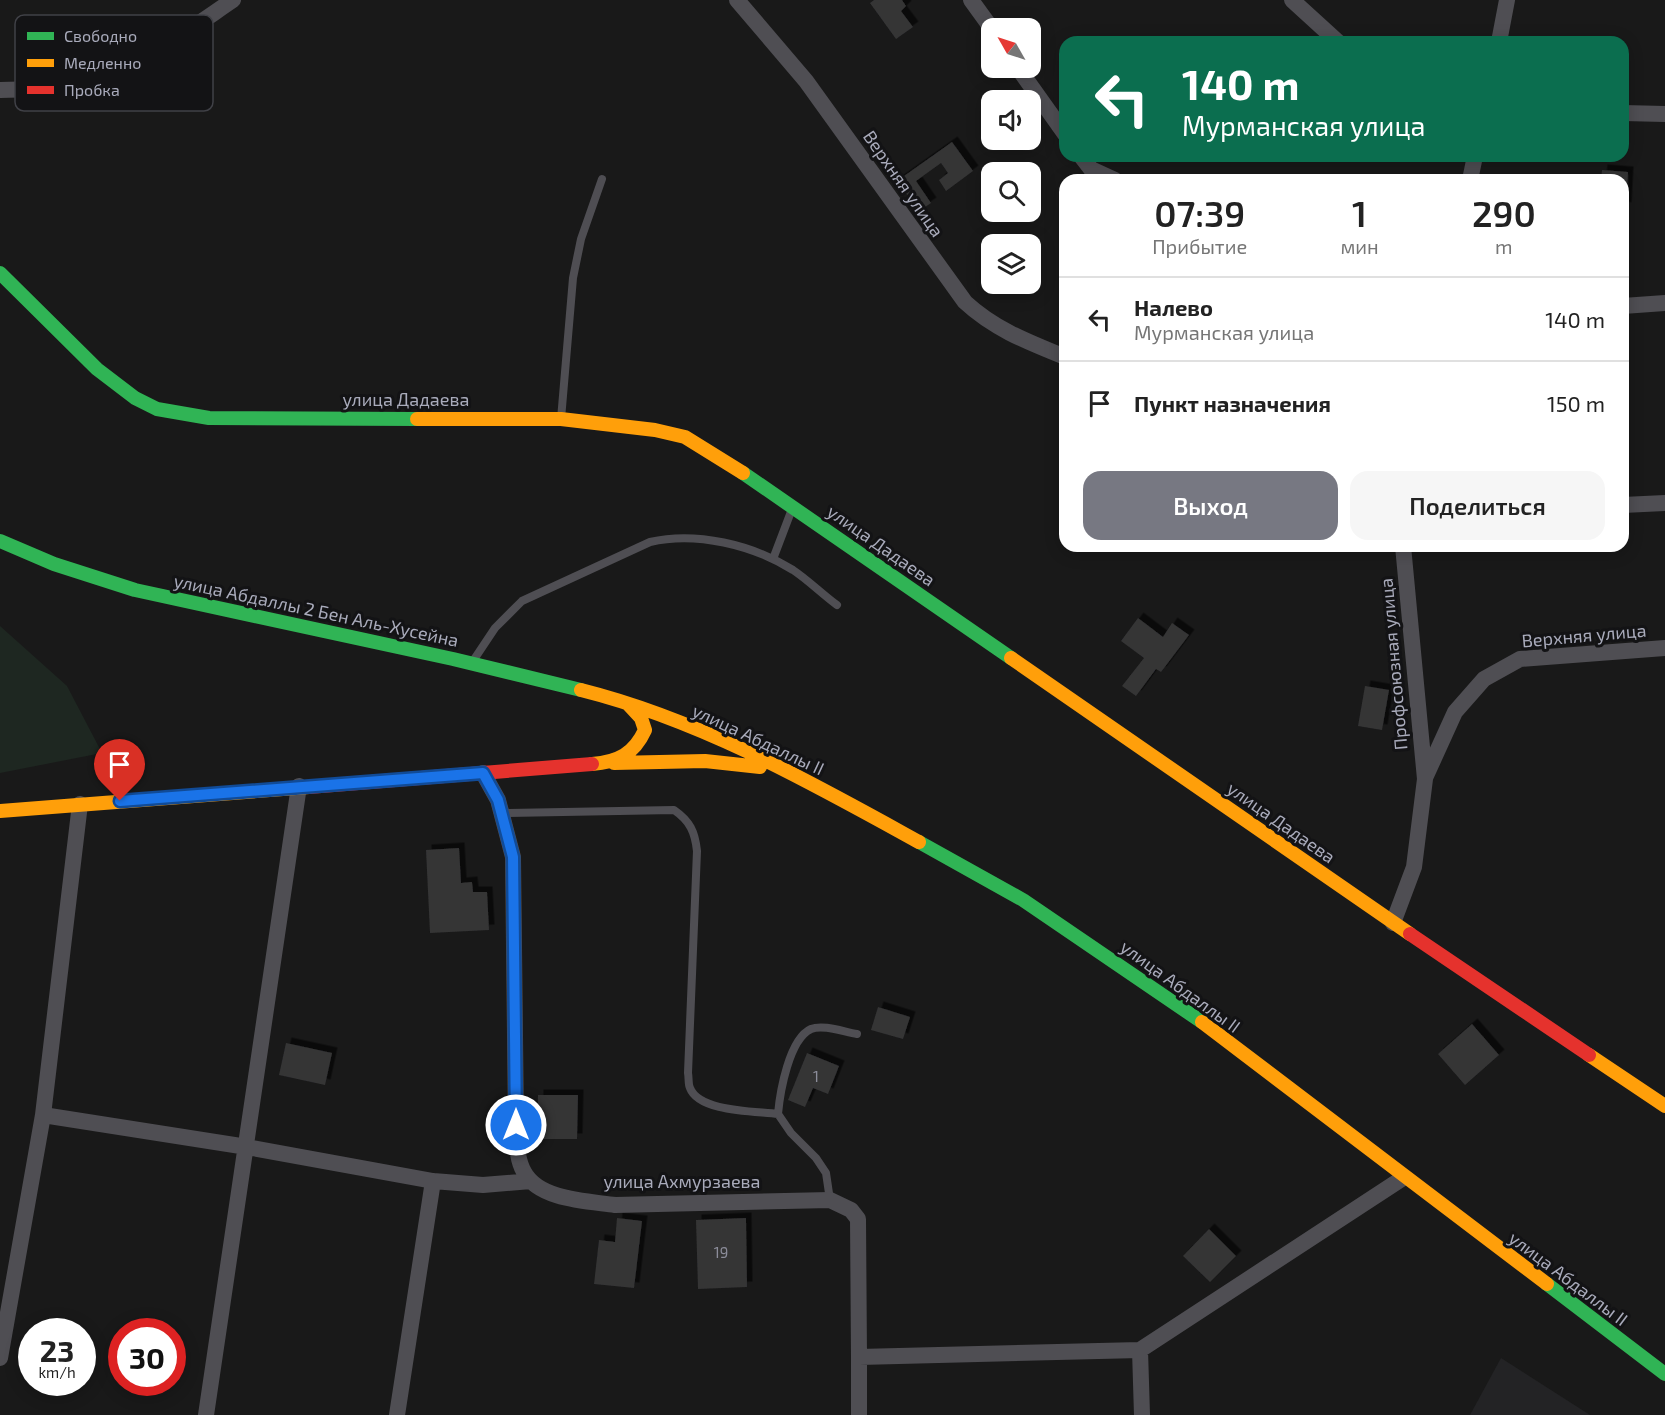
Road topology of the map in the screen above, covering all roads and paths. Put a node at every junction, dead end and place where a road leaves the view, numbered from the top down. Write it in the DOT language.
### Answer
graph roads {
  1 [pos="234,0"];
  2 [pos="737,0"];
  3 [pos="971,0"];
  4 [pos="1292,0"];
  5 [pos="1507,0"];
  6 [pos="212,15"];
  7 [pos="984,18"];
  8 [pos="1331,36"];
  9 [pos="1499,36"];
  10 [pos="1025,78"];
  11 [pos="15,89"];
  12 [pos="0,90"];
  13 [pos="1629,113"];
  14 [pos="1665,114"];
  15 [pos="1059,126"];
  16 [pos="1086,162"];
  17 [pos="1102,174"];
  18 [pos="603,178"];
  19 [pos="0,273"];
  20 [pos="1665,303"];
  21 [pos="1629,306"];
  22 [pos="1059,354"];
  23 [pos="561,419"];
  24 [pos="1629,505"];
  25 [pos="1662,506"];
  26 [pos="792,507"];
  27 [pos="0,541"];
  28 [pos="1403,552"];
  29 [pos="773,559"];
  30 [pos="837,605"];
  31 [pos="1665,648"];
  32 [pos="471,664"];
  33 [pos="628,704"];
  34 [pos="609,763"];
  35 [pos="483,773"];
  36 [pos="790,773"];
  37 [pos="1425,779"];
  38 [pos="298,786"];
  39 [pos="80,804"];
  40 [pos="0,811"];
  41 [pos="502,813"];
  42 [pos="1393,923"];
  43 [pos="857,1034"];
  44 [pos="1665,1106"];
  45 [pos="778,1114"];
  46 [pos="43,1115"];
  47 [pos="247,1147"];
  48 [pos="1403,1178"];
  49 [pos="433,1181"];
  50 [pos="531,1181"];
  51 [pos="830,1200"];
  52 [pos="1140,1350"];
  53 [pos="859,1357"];
  54 [pos="0,1358"];
  55 [pos="1665,1374"];
  56 [pos="206,1415"];
  57 [pos="397,1415"];
  58 [pos="859,1415"];
  59 [pos="1142,1415"];
  1 -- 6 [label="street"];
  2 -- 22 [label="street, Верхняя улица"];
  3 -- 7 [label="street"];
  4 -- 8 [label="street"];
  5 -- 9 [label="street"];
  10 -- 15 [label="street"];
  11 -- 12 [label="street"];
  13 -- 14 [label="street"];
  16 -- 17 [label="street"];
  18 -- 23 [label="lane"];
  19 -- 23 [label="street, улица Дадаева"];
  20 -- 21 [label="street"];
  23 -- 26 [label="street, улица Дадаева"];
  24 -- 25 [label="street"];
  26 -- 29 [label="lane"];
  26 -- 42 [label="street, улица Дадаева"];
  27 -- 32 [label="street, улица Абдаллы 2 Бен Аль-Хусейна"];
  28 -- 37 [label="street, Профсоюзная улица"];
  29 -- 30 [label="lane"];
  29 -- 32 [label="lane"];
  31 -- 37 [label="street, Верхняя улица"];
  32 -- 33 [label="street, улица Абдаллы 2 Бен Аль-Хусейна"];
  33 -- 34 [label="street"];
  33 -- 36 [label="street, улица Абдаллы II"];
  34 -- 35 [label="street"];
  34 -- 36 [label="street"];
  35 -- 38 [label="street"];
  35 -- 41 [label="street"];
  36 -- 48 [label="street, улица Абдаллы II"];
  37 -- 42 [label="street"];
  38 -- 39 [label="street"];
  38 -- 47 [label="street"];
  39 -- 40 [label="street"];
  39 -- 46 [label="street"];
  41 -- 45 [label="lane"];
  41 -- 50 [label="street"];
  42 -- 44 [label="street, улица Дадаева"];
  43 -- 45 [label="lane"];
  45 -- 51 [label="lane"];
  46 -- 47 [label="street"];
  46 -- 54 [label="street"];
  47 -- 49 [label="street"];
  47 -- 56 [label="street"];
  48 -- 52 [label="street"];
  48 -- 55 [label="street, улица Абдаллы II"];
  49 -- 50 [label="street"];
  49 -- 57 [label="street"];
  50 -- 51 [label="street, улица Ахмурзаева"];
  51 -- 53 [label="street"];
  52 -- 53 [label="street"];
  52 -- 59 [label="street"];
  53 -- 58 [label="street"];
}
